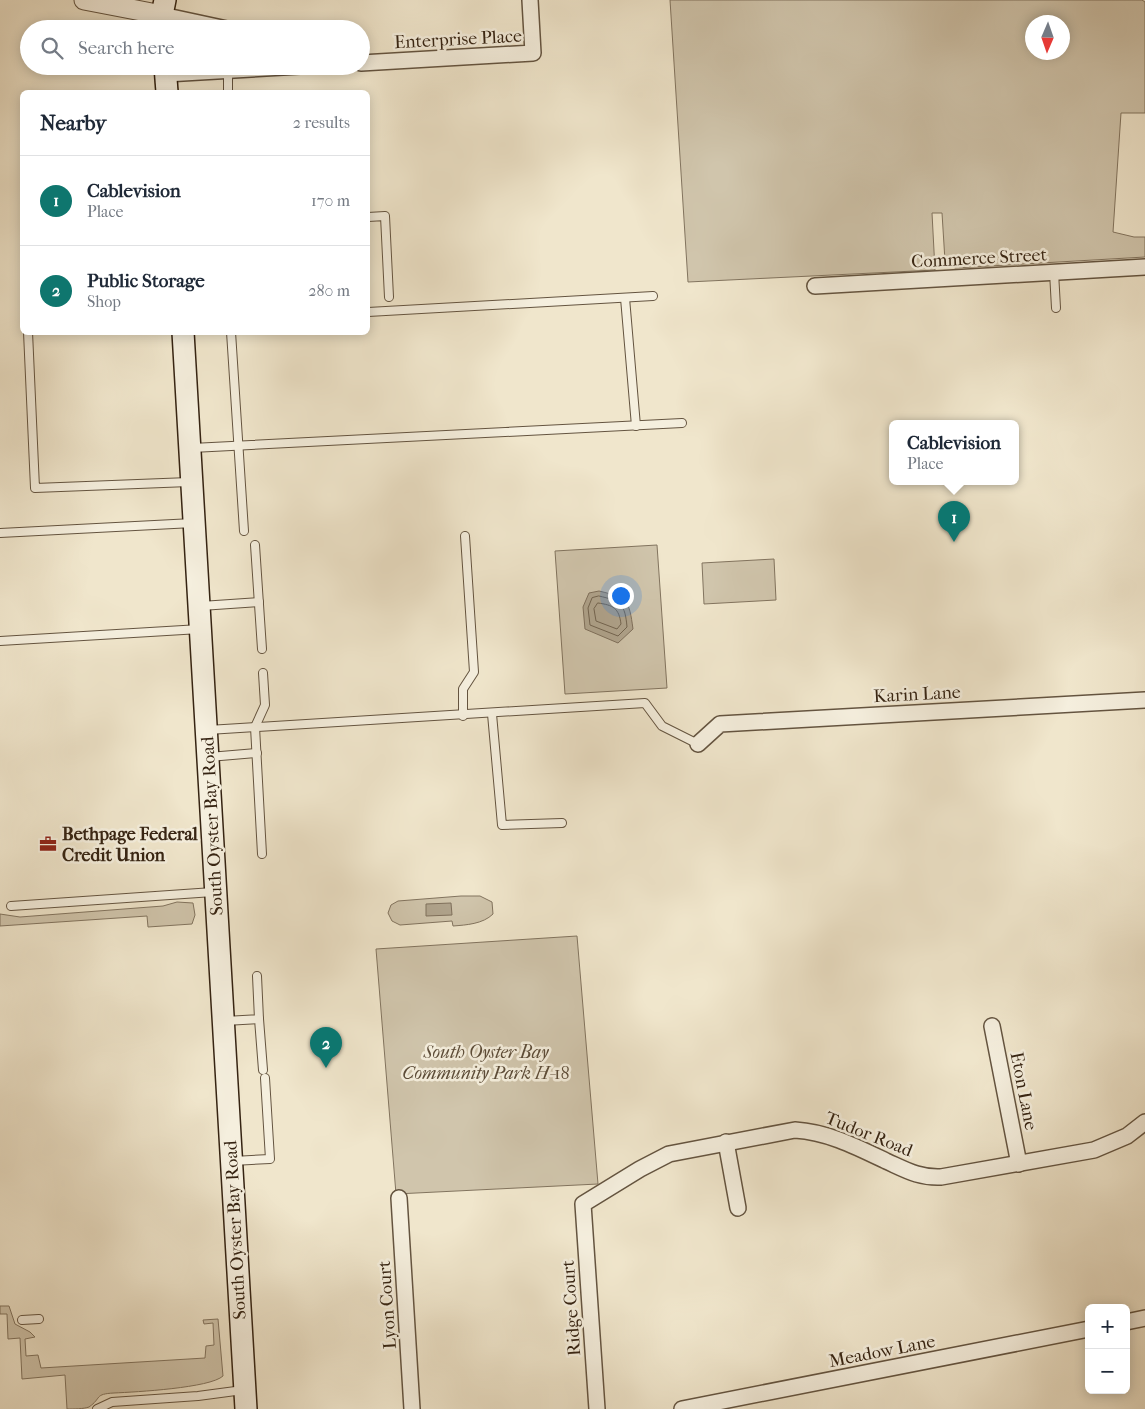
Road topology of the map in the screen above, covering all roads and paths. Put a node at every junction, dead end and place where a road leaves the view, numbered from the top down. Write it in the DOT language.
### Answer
graph roads {
  1 [pos="84,0"];
  2 [pos="530,0"];
  3 [pos="163,11"];
  4 [pos="195,20"];
  5 [pos="370,62"];
  6 [pos="189,75"];
  7 [pos="228,75"];
  8 [pos="166,78"];
  9 [pos="228,90"];
  10 [pos="370,217"];
  11 [pos="1145,267"];
  12 [pos="1054,272"];
  13 [pos="815,286"];
  14 [pos="652,296"];
  15 [pos="389,298"];
  16 [pos="625,298"];
  17 [pos="1056,308"];
  18 [pos="370,312"];
  19 [pos="28,335"];
  20 [pos="183,335"];
  21 [pos="231,335"];
  22 [pos="682,423"];
  23 [pos="636,426"];
  24 [pos="238,445"];
  25 [pos="189,448"];
  26 [pos="191,482"];
  27 [pos="194,523"];
  28 [pos="244,530"];
  29 [pos="0,533"];
  30 [pos="465,536"];
  31 [pos="255,545"];
  32 [pos="258,602"];
  33 [pos="198,606"];
  34 [pos="200,629"];
  35 [pos="0,641"];
  36 [pos="262,649"];
  37 [pos="263,673"];
  38 [pos="1145,700"];
  39 [pos="492,714"];
  40 [pos="462,716"];
  41 [pos="255,727"];
  42 [pos="206,731"];
  43 [pos="698,744"];
  44 [pos="257,753"];
  45 [pos="208,757"];
  46 [pos="562,824"];
  47 [pos="262,854"];
  48 [pos="216,892"];
  49 [pos="11,906"];
  50 [pos="257,976"];
  51 [pos="259,1019"];
  52 [pos="223,1021"];
  53 [pos="992,1026"];
  54 [pos="1145,1122"];
  55 [pos="726,1142"];
  56 [pos="231,1161"];
  57 [pos="1019,1164"];
  58 [pos="399,1198"];
  59 [pos="583,1204"];
  60 [pos="738,1208"];
  61 [pos="39,1318"];
  62 [pos="1145,1318"];
  63 [pos="22,1320"];
  64 [pos="1130,1321"];
  65 [pos="1085,1330"];
  66 [pos="245,1399"];
  67 [pos="97,1409"];
  68 [pos="412,1409"];
  69 [pos="597,1409"];
  70 [pos="682,1409"];
  1 -- 3 [label="street"];
  2 -- 5 [label="street, Enterprise Place"];
  3 -- 4 [label="street"];
  6 -- 8 [label="street"];
  7 -- 9 [label="lane"];
  10 -- 15 [label="lane"];
  11 -- 12 [label="street, Commerce Street"];
  12 -- 13 [label="street, Commerce Street"];
  12 -- 17 [label="lane"];
  14 -- 16 [label="lane"];
  16 -- 18 [label="lane"];
  16 -- 23 [label="lane"];
  19 -- 26 [label="lane"];
  20 -- 25 [label="main road, South Oyster Bay Road"];
  21 -- 24 [label="lane"];
  22 -- 23 [label="lane"];
  23 -- 24 [label="lane"];
  24 -- 25 [label="lane"];
  24 -- 28 [label="lane"];
  25 -- 26 [label="main road, South Oyster Bay Road"];
  26 -- 27 [label="main road, South Oyster Bay Road"];
  27 -- 29 [label="lane"];
  27 -- 33 [label="main road, South Oyster Bay Road"];
  30 -- 40 [label="lane"];
  31 -- 32 [label="lane"];
  32 -- 33 [label="lane"];
  32 -- 36 [label="lane"];
  33 -- 34 [label="main road, South Oyster Bay Road"];
  34 -- 35 [label="lane"];
  34 -- 42 [label="main road, South Oyster Bay Road"];
  37 -- 41 [label="lane"];
  38 -- 43 [label="street, Karin Lane"];
  39 -- 40 [label="lane"];
  39 -- 43 [label="lane"];
  39 -- 46 [label="lane"];
  40 -- 41 [label="lane"];
  41 -- 42 [label="lane"];
  41 -- 44 [label="lane"];
  42 -- 45 [label="main road, South Oyster Bay Road"];
  44 -- 45 [label="lane"];
  44 -- 47 [label="lane"];
  45 -- 48 [label="main road, South Oyster Bay Road"];
  48 -- 49 [label="lane"];
  48 -- 52 [label="main road, South Oyster Bay Road"];
  50 -- 51 [label="lane"];
  51 -- 52 [label="lane"];
  51 -- 56 [label="lane"];
  52 -- 56 [label="main road, South Oyster Bay Road"];
  53 -- 57 [label="street, Eton Lane"];
  54 -- 57 [label="street, Tudor Road"];
  55 -- 57 [label="street, Tudor Road"];
  55 -- 59 [label="street, Tudor Road"];
  55 -- 60 [label="street"];
  56 -- 66 [label="main road, South Oyster Bay Road"];
  58 -- 68 [label="street, Lyon Court"];
  59 -- 69 [label="street, Ridge Court"];
  61 -- 63 [label="lane"];
  62 -- 64 [label="street"];
  65 -- 70 [label="street, Meadow Lane"];
  66 -- 67 [label="lane"];
}
